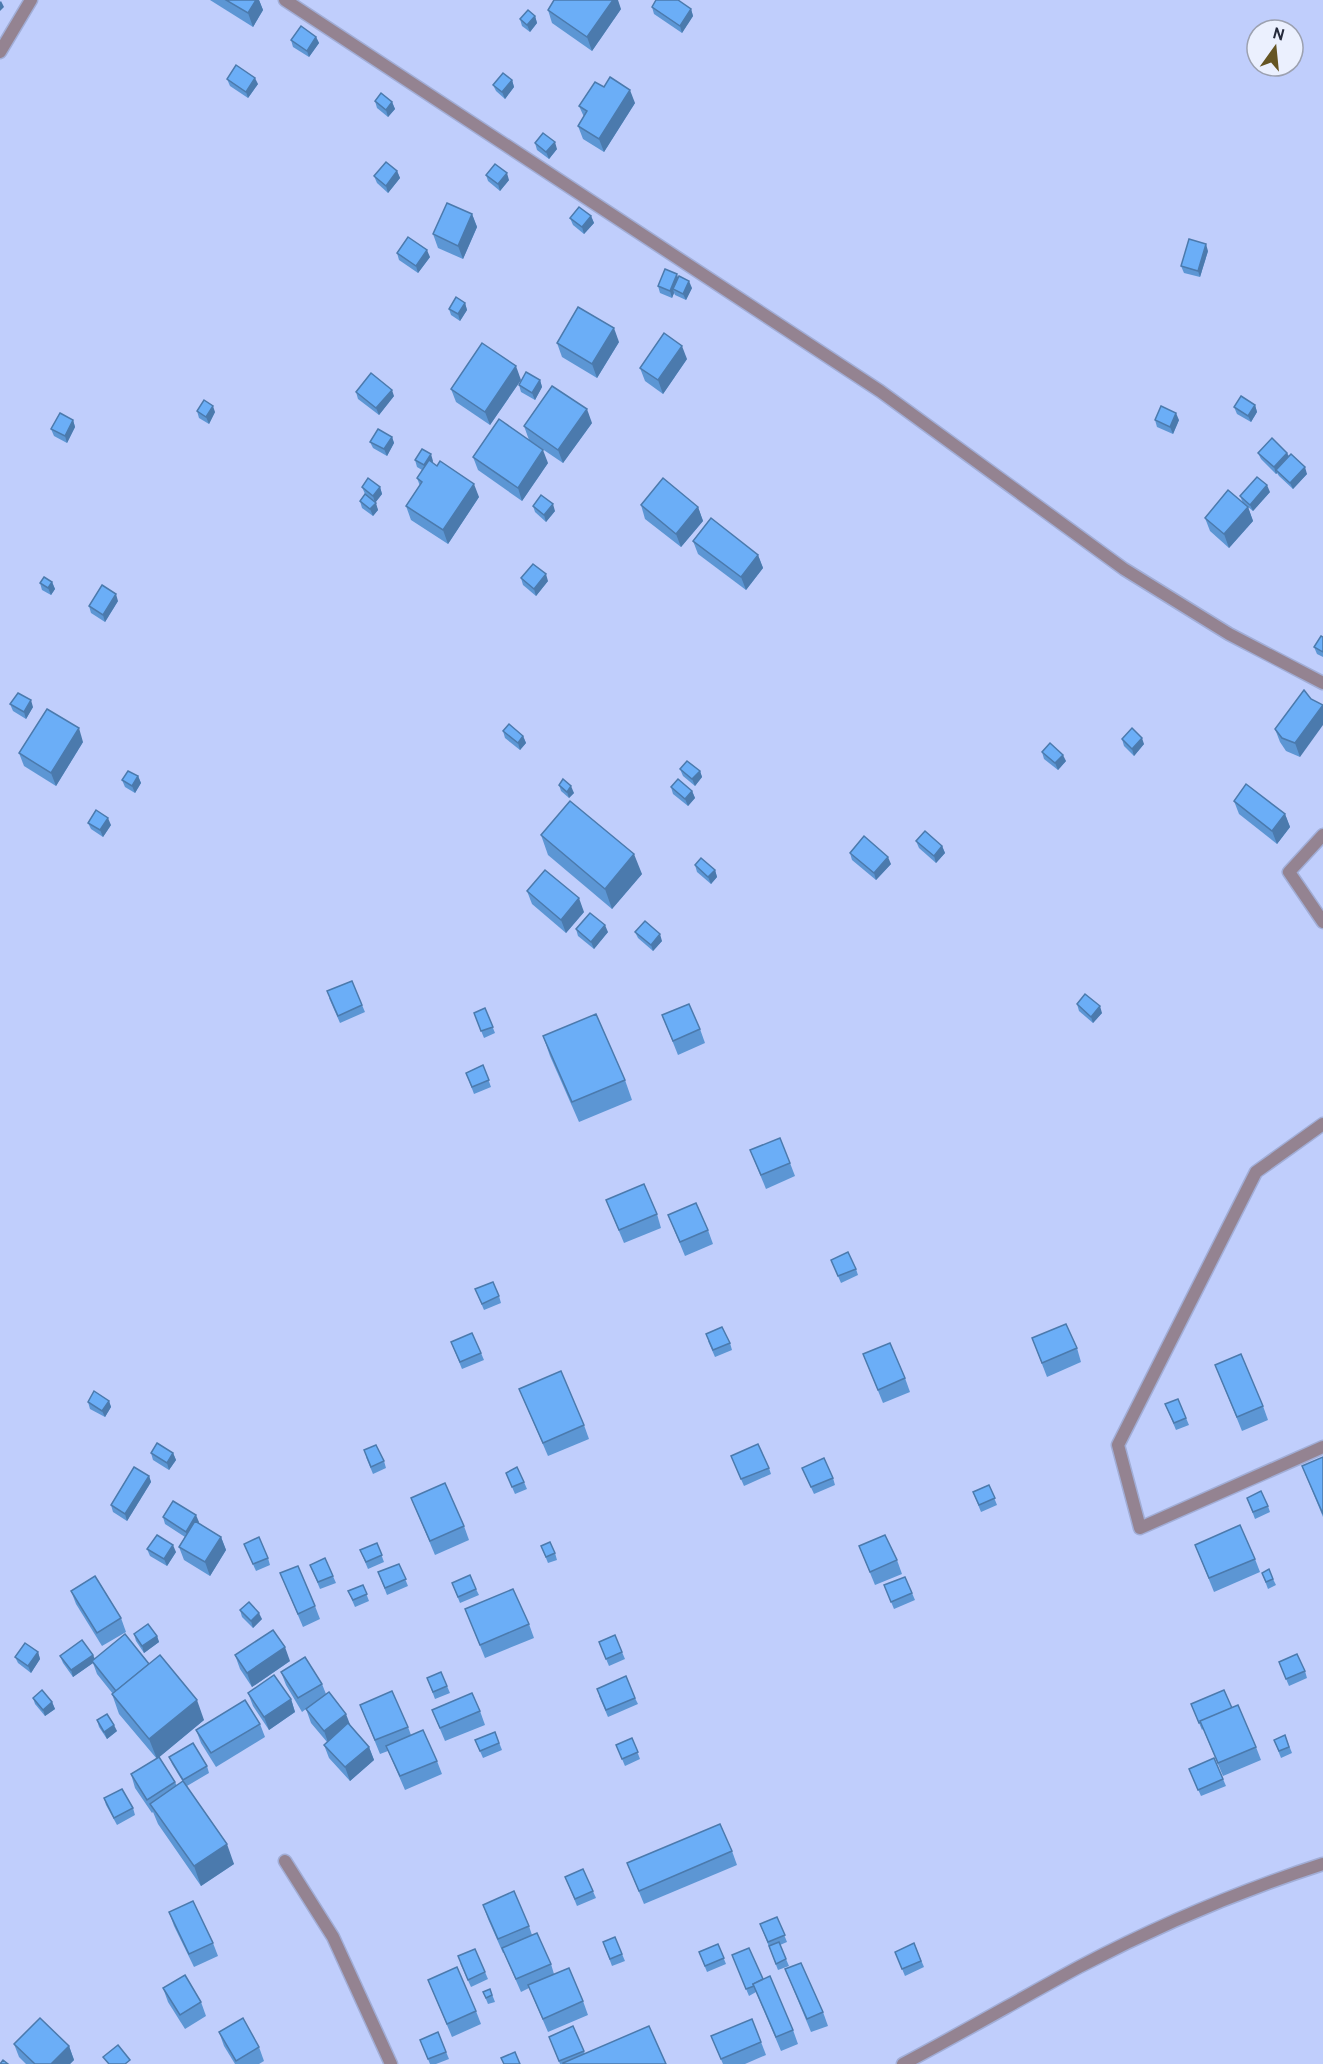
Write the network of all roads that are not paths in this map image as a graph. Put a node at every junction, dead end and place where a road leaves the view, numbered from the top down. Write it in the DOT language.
graph roads {
  1 [pos="31,0"];
  2 [pos="285,0"];
  3 [pos="0,52"];
  4 [pos="1323,683"];
  5 [pos="1323,835"];
  6 [pos="1323,921"];
  7 [pos="1323,1124"];
  8 [pos="1323,1447"];
  9 [pos="285,1861"];
  10 [pos="1323,1864"];
  11 [pos="391,2064"];
  12 [pos="903,2064"];
  1 -- 3 [label="street"];
  2 -- 4 [label="street"];
  5 -- 6 [label="street"];
  7 -- 8 [label="street"];
  9 -- 11 [label="street"];
  10 -- 12 [label="street"];
}
